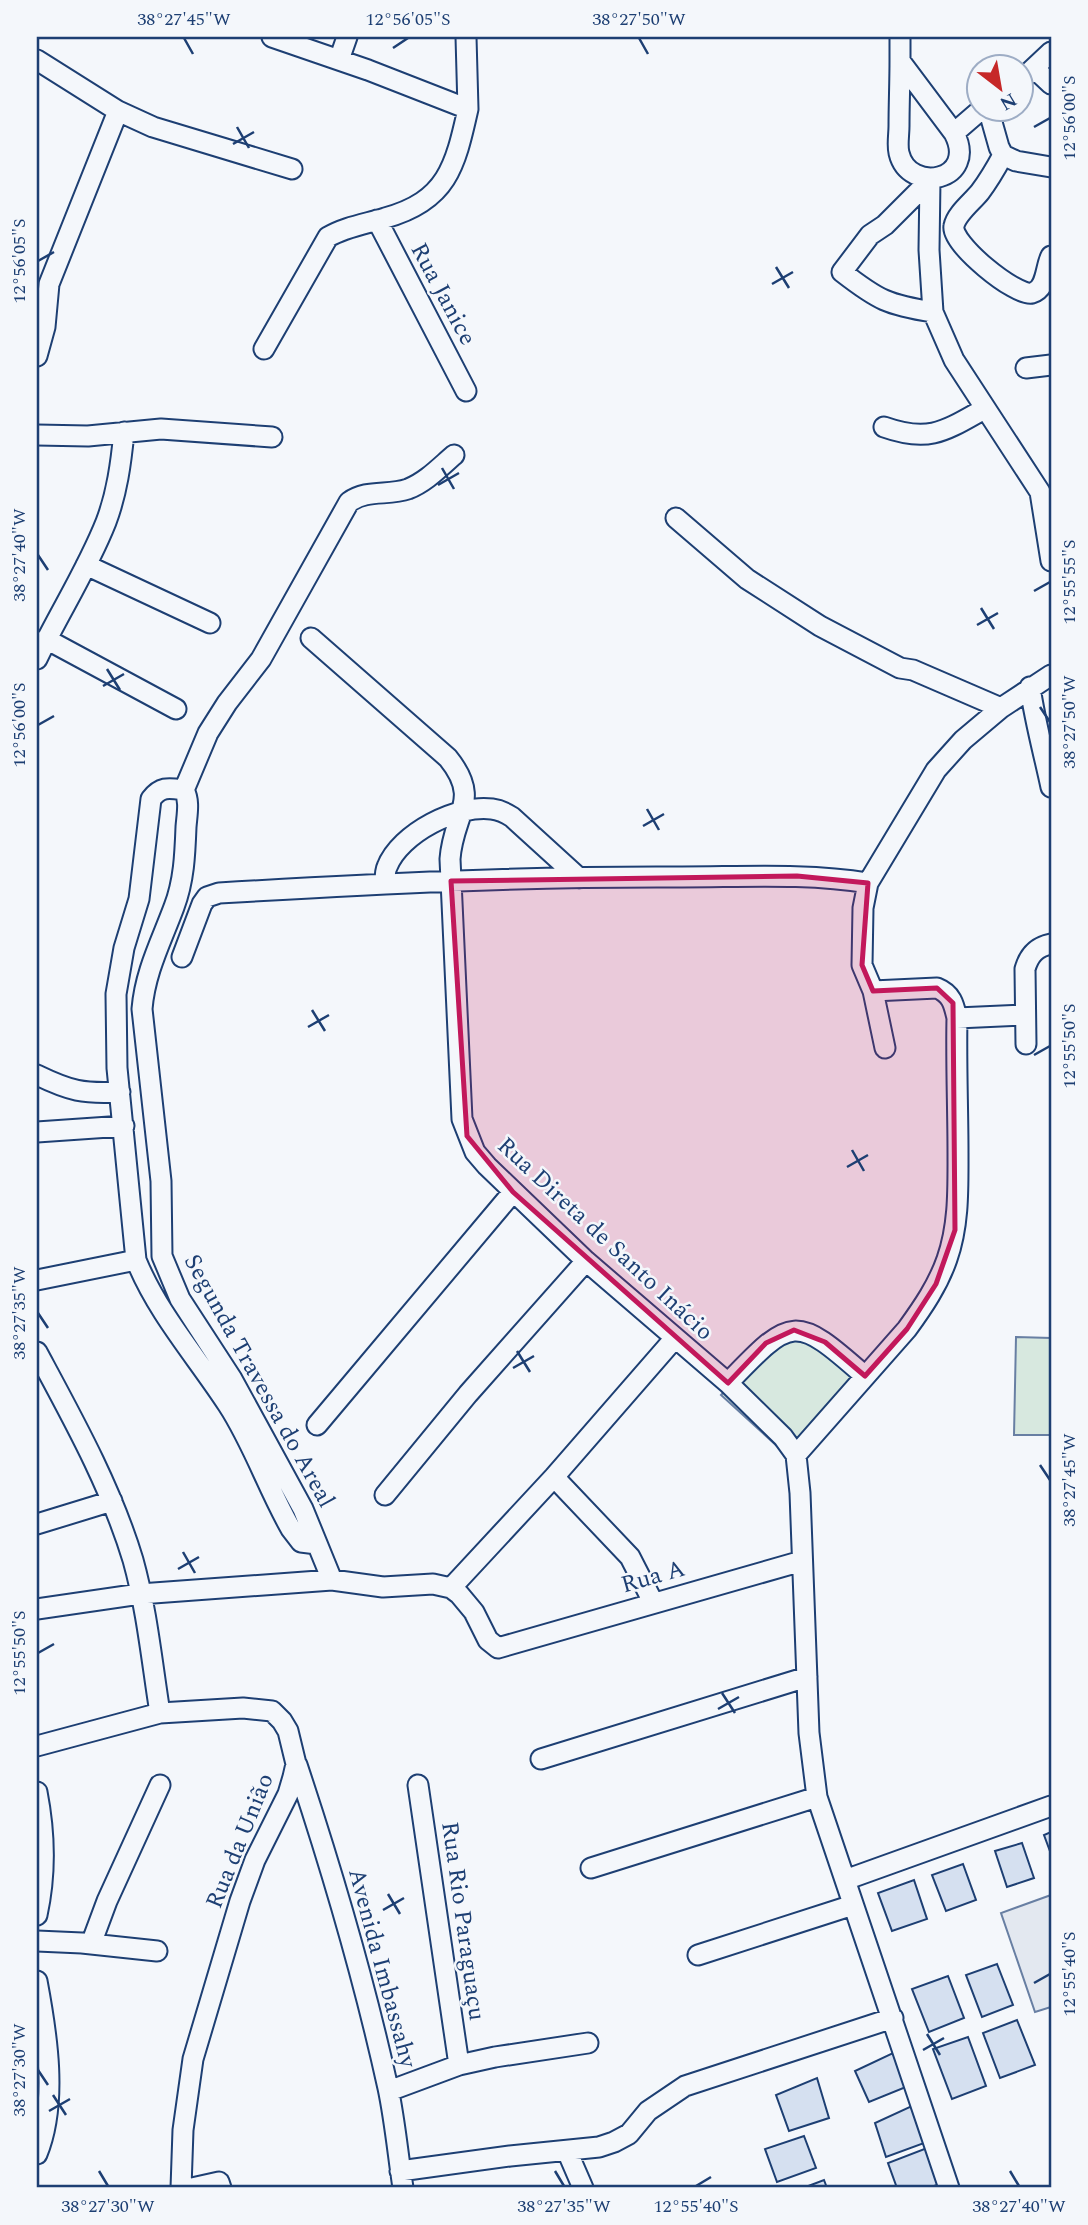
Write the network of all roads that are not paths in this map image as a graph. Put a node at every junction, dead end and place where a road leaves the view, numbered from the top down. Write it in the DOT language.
graph roads {
  1 [pos="272,37"];
  2 [pos="346,37"];
  3 [pos="466,37"];
  4 [pos="900,37"];
  5 [pos="1051,52"];
  6 [pos="37,60"];
  7 [pos="339,60"];
  8 [pos="900,61"];
  9 [pos="1036,67"];
  10 [pos="468,109"];
  11 [pos="118,111"];
  12 [pos="968,122"];
  13 [pos="991,122"];
  14 [pos="954,133"];
  15 [pos="1003,155"];
  16 [pos="1051,167"];
  17 [pos="292,169"];
  18 [pos="930,180"];
  19 [pos="377,220"];
  20 [pos="1051,256"];
  21 [pos="933,312"];
  22 [pos="264,349"];
  23 [pos="37,356"];
  24 [pos="1051,365"];
  25 [pos="1026,368"];
  26 [pos="466,391"];
  27 [pos="984,409"];
  28 [pos="884,427"];
  29 [pos="124,432"];
  30 [pos="37,435"];
  31 [pos="272,437"];
  32 [pos="454,455"];
  33 [pos="676,518"];
  34 [pos="1051,561"];
  35 [pos="86,565"];
  36 [pos="210,624"];
  37 [pos="311,638"];
  38 [pos="46,639"];
  39 [pos="37,659"];
  40 [pos="1051,675"];
  41 [pos="1030,687"];
  42 [pos="176,709"];
  43 [pos="1001,709"];
  44 [pos="1051,788"];
  45 [pos="184,790"];
  46 [pos="463,811"];
  47 [pos="579,878"];
  48 [pos="451,881"];
  49 [pos="385,883"];
  50 [pos="868,883"];
  51 [pos="1051,944"];
  52 [pos="181,957"];
  53 [pos="873,990"];
  54 [pos="1024,1015"];
  55 [pos="957,1018"];
  56 [pos="1026,1044"];
  57 [pos="885,1048"];
  58 [pos="37,1075"];
  59 [pos="120,1092"];
  60 [pos="124,1126"];
  61 [pos="37,1132"];
  62 [pos="513,1192"];
  63 [pos="136,1261"];
  64 [pos="586,1261"];
  65 [pos="37,1280"];
  66 [pos="675,1338"];
  67 [pos="37,1352"];
  68 [pos="865,1376"];
  69 [pos="727,1382"];
  70 [pos="317,1426"];
  71 [pos="796,1455"];
  72 [pos="554,1477"];
  73 [pos="386,1495"];
  74 [pos="112,1501"];
  75 [pos="37,1524"];
  76 [pos="317,1544"];
  77 [pos="802,1561"];
  78 [pos="332,1580"];
  79 [pos="451,1588"];
  80 [pos="140,1594"];
  81 [pos="653,1602"];
  82 [pos="37,1609"];
  83 [pos="807,1677"];
  84 [pos="160,1713"];
  85 [pos="37,1746"];
  86 [pos="541,1759"];
  87 [pos="296,1764"];
  88 [pos="160,1785"];
  89 [pos="418,1785"];
  90 [pos="37,1792"];
  91 [pos="817,1797"];
  92 [pos="1051,1807"];
  93 [pos="591,1868"];
  94 [pos="845,1880"];
  95 [pos="853,1905"];
  96 [pos="37,1915"];
  97 [pos="37,1941"];
  98 [pos="91,1944"];
  99 [pos="157,1951"];
  100 [pos="698,1955"];
  101 [pos="37,1981"];
  102 [pos="893,2018"];
  103 [pos="587,2043"];
  104 [pos="459,2065"];
  105 [pos="43,2089"];
  106 [pos="389,2091"];
  107 [pos="567,2151"];
  108 [pos="37,2154"];
  109 [pos="402,2180"];
  110 [pos="181,2188"];
  111 [pos="192,2188"];
  112 [pos="221,2188"];
  113 [pos="583,2188"];
  114 [pos="949,2188"];
  1 -- 7 [label="street"];
  2 -- 7 [label="street"];
  3 -- 10 [label="street"];
  4 -- 8 [label="street"];
  5 -- 9 [label="street"];
  6 -- 11 [label="street"];
  7 -- 10 [label="street"];
  8 -- 14 [label="street"];
  8 -- 18 [label="street"];
  10 -- 19 [label="street"];
  11 -- 17 [label="street"];
  11 -- 23 [label="street"];
  12 -- 14 [label="street"];
  13 -- 15 [label="street"];
  14 -- 18 [label="street"];
  15 -- 16 [label="street"];
  15 -- 20 [label="street"];
  18 -- 21 [label="street"];
  18 -- 21 [label="street"];
  19 -- 22 [label="street"];
  19 -- 26 [label="street, Rua Janice"];
  21 -- 27 [label="street"];
  24 -- 25 [label="street"];
  27 -- 28 [label="street"];
  27 -- 34 [label="street"];
  29 -- 30 [label="street"];
  29 -- 31 [label="street"];
  29 -- 35 [label="street"];
  32 -- 45 [label="street"];
  33 -- 43 [label="street"];
  35 -- 36 [label="street"];
  35 -- 38 [label="street"];
  37 -- 46 [label="street"];
  38 -- 39 [label="street"];
  38 -- 42 [label="street"];
  40 -- 41 [label="street"];
  41 -- 43 [label="street"];
  41 -- 44 [label="street"];
  43 -- 50 [label="street"];
  45 -- 59 [label="street"];
  45 -- 76 [label="street, Segunda Travessa do Areal"];
  46 -- 47 [label="street"];
  46 -- 48 [label="street, Rua Direta de Santo Inácio"];
  46 -- 49 [label="street"];
  47 -- 48 [label="street"];
  47 -- 50 [label="street"];
  48 -- 49 [label="street"];
  48 -- 62 [label="street, Rua Direta de Santo Inácio"];
  49 -- 52 [label="street"];
  50 -- 53 [label="street"];
  51 -- 54 [label="street"];
  53 -- 55 [label="street"];
  53 -- 57 [label="street"];
  54 -- 55 [label="street"];
  54 -- 56 [label="street"];
  55 -- 68 [label="street"];
  58 -- 59 [label="street"];
  59 -- 60 [label="street"];
  60 -- 61 [label="street"];
  60 -- 63 [label="street"];
  62 -- 64 [label="street, Rua Direta de Santo Inácio"];
  62 -- 70 [label="street"];
  63 -- 65 [label="street"];
  63 -- 76 [label="street"];
  64 -- 66 [label="street, Rua Direta de Santo Inácio"];
  64 -- 73 [label="street"];
  66 -- 69 [label="street, Rua Direta de Santo Inácio"];
  66 -- 72 [label="street"];
  67 -- 74 [label="street"];
  68 -- 69 [label="street"];
  68 -- 71 [label="street"];
  69 -- 71 [label="street, Rua Direta de Santo Inácio"];
  71 -- 77 [label="street"];
  72 -- 79 [label="street"];
  72 -- 81 [label="street"];
  74 -- 75 [label="street"];
  74 -- 80 [label="street"];
  76 -- 78 [label="street, Segunda Travessa do Areal"];
  77 -- 81 [label="street, Rua A"];
  77 -- 83 [label="street"];
  78 -- 79 [label="street"];
  78 -- 80 [label="street"];
  79 -- 81 [label="street, Rua A"];
  80 -- 82 [label="street"];
  80 -- 84 [label="street"];
  83 -- 86 [label="street"];
  83 -- 91 [label="street"];
  84 -- 85 [label="street, Rua da União"];
  84 -- 87 [label="street, Rua da União"];
  87 -- 106 [label="street, Avenida Imbassahy"];
  87 -- 110 [label="street, Rua da União"];
  88 -- 98 [label="street"];
  89 -- 104 [label="street, Rua Rio Paraguaçu"];
  90 -- 96 [label="street"];
  91 -- 93 [label="street"];
  91 -- 94 [label="street"];
  92 -- 94 [label="street"];
  94 -- 95 [label="street"];
  95 -- 100 [label="street"];
  95 -- 102 [label="street"];
  97 -- 98 [label="street"];
  98 -- 99 [label="street"];
  101 -- 105 [label="street"];
  102 -- 107 [label="street"];
  102 -- 114 [label="street"];
  103 -- 104 [label="street"];
  104 -- 106 [label="street"];
  105 -- 108 [label="street"];
  106 -- 109 [label="street, Avenida Imbassahy"];
  107 -- 109 [label="street"];
  107 -- 113 [label="street"];
  111 -- 112 [label="street"];
}
